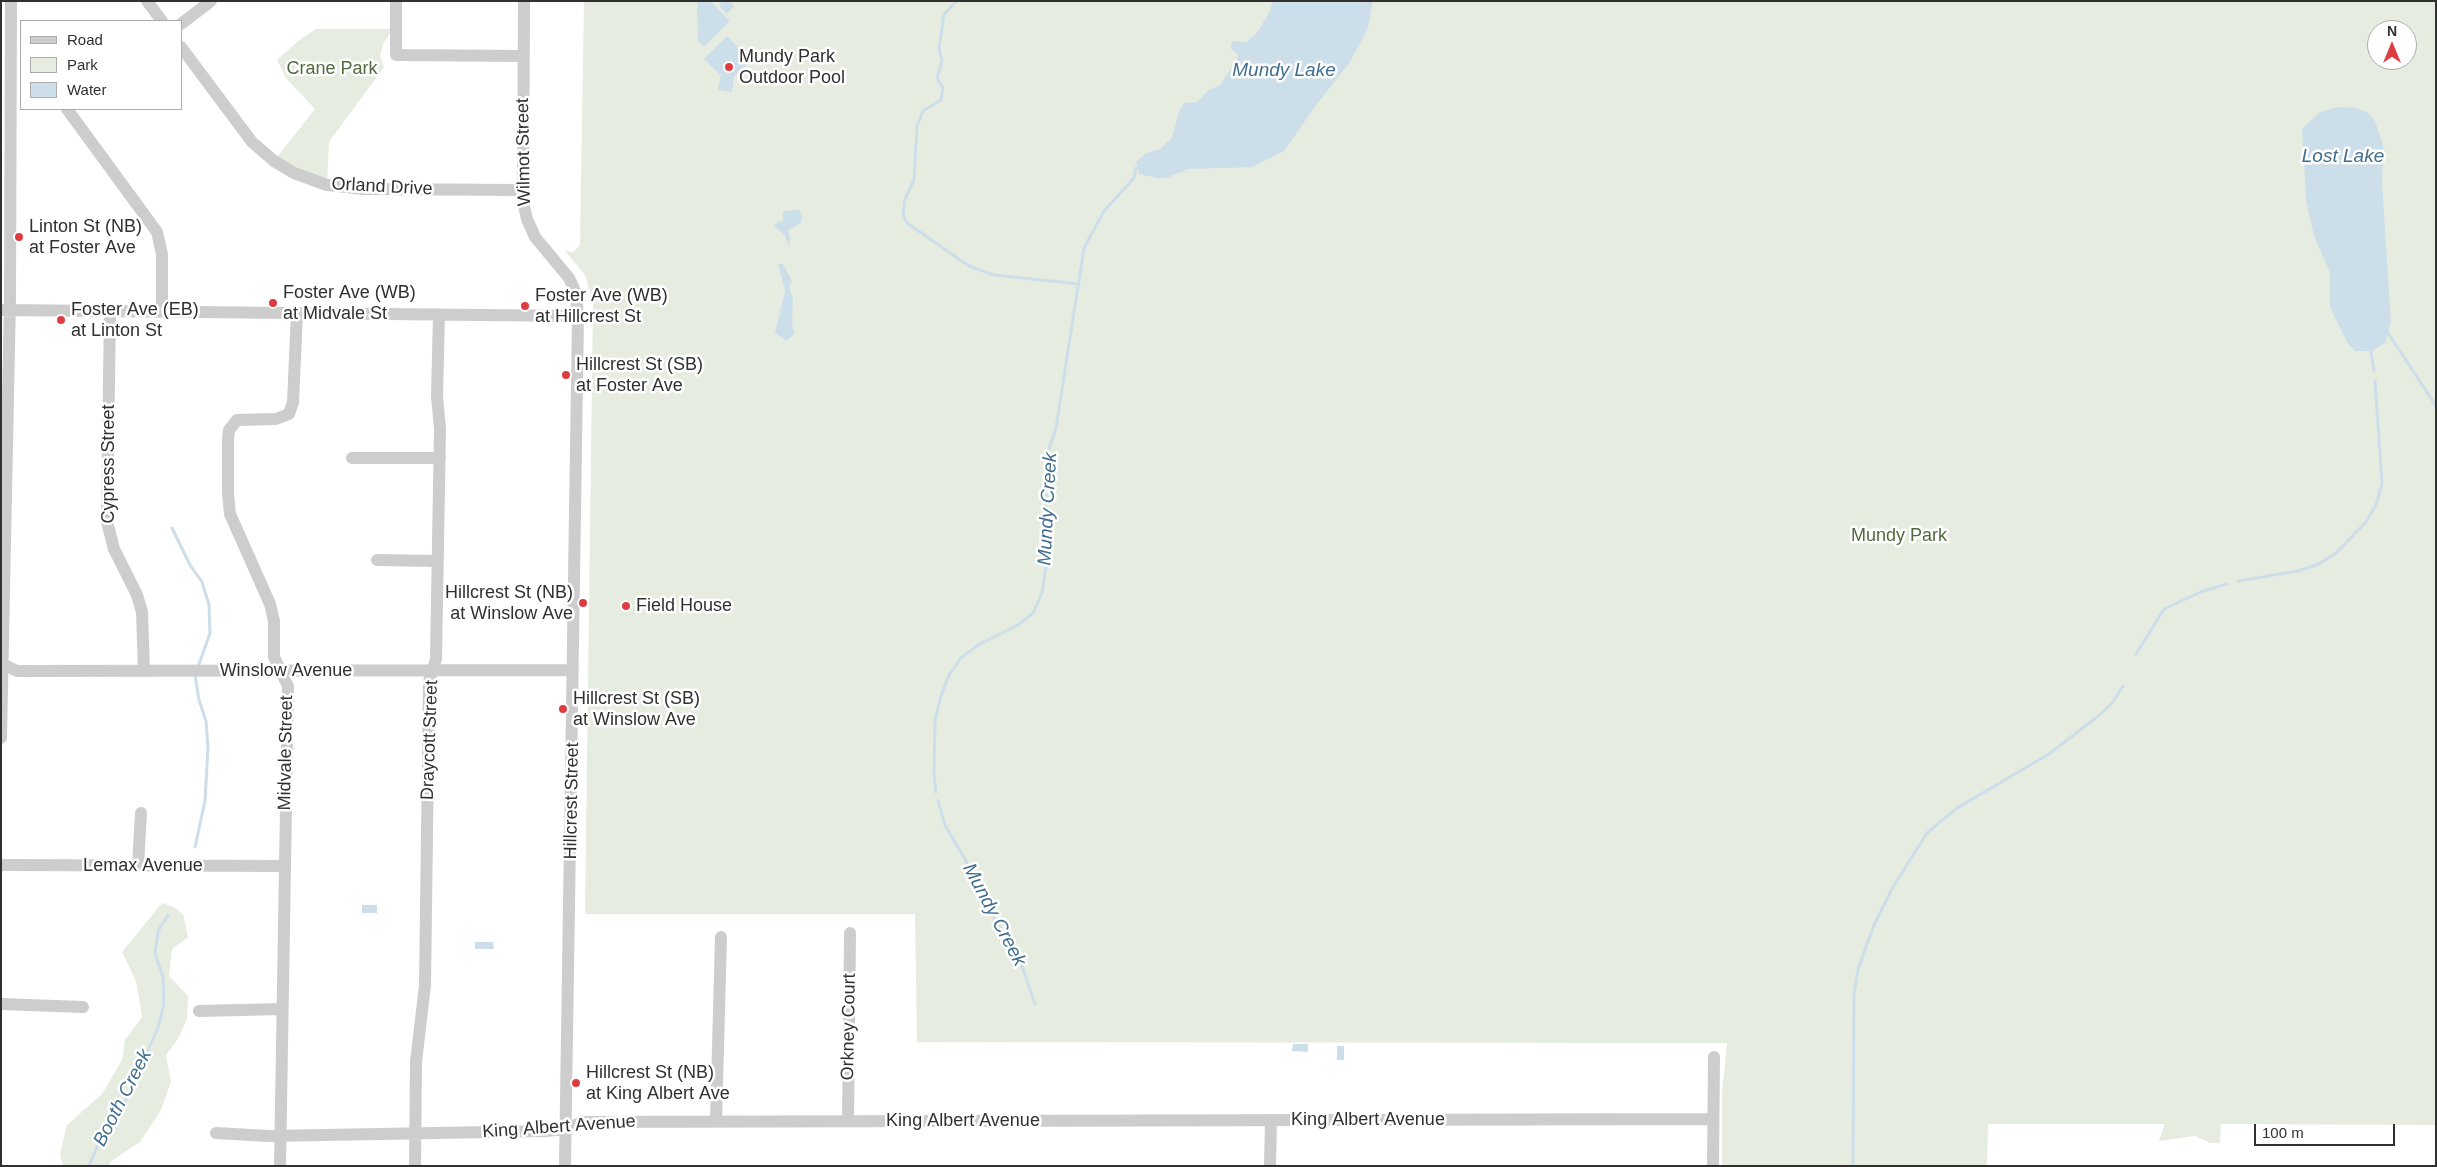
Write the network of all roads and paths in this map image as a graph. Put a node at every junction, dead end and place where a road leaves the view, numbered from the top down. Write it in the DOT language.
graph roads {
  1 [pos="11,1"];
  2 [pos="147,1"];
  3 [pos="211,1"];
  4 [pos="396,1"];
  5 [pos="524,1"];
  6 [pos="161,20"];
  7 [pos="182,23"];
  8 [pos="182,48"];
  9 [pos="524,56"];
  10 [pos="16,83"];
  11 [pos="68,110"];
  12 [pos="6,169"];
  13 [pos="523,190"];
  14 [pos="5,310"];
  15 [pos="110,311"];
  16 [pos="162,311"];
  17 [pos="297,313"];
  18 [pos="439,315"];
  19 [pos="578,316"];
  20 [pos="352,458"];
  21 [pos="440,458"];
  22 [pos="3,508"];
  23 [pos="377,560"];
  24 [pos="437,562"];
  25 [pos="2,663"];
  26 [pos="433,670"];
  27 [pos="574,670"];
  28 [pos="144,671"];
  29 [pos="281,672"];
  30 [pos="1,738"];
  31 [pos="141,813"];
  32 [pos="1,865"];
  33 [pos="138,866"];
  34 [pos="284,866"];
  35 [pos="850,933"];
  36 [pos="721,937"];
  37 [pos="1,1004"];
  38 [pos="83,1007"];
  39 [pos="282,1008"];
  40 [pos="199,1011"];
  41 [pos="1714,1057"];
  42 [pos="1713,1119"];
  43 [pos="1271,1120"];
  44 [pos="716,1121"];
  45 [pos="848,1121"];
  46 [pos="566,1129"];
  47 [pos="216,1133"];
  48 [pos="415,1133"];
  49 [pos="281,1135"];
  50 [pos="280,1166"];
  51 [pos="415,1166"];
  52 [pos="565,1166"];
  53 [pos="1270,1166"];
  54 [pos="1713,1166"];
  1 -- 10 [label="street"];
  2 -- 6 [label="street"];
  3 -- 7 [label="street"];
  4 -- 9 [label="street"];
  5 -- 9 [label="street, Wilmot Street"];
  8 -- 13 [label="street, Orland Drive"];
  9 -- 13 [label="street, Wilmot Street"];
  10 -- 12 [label="street"];
  11 -- 16 [label="street"];
  12 -- 14 [label="street"];
  13 -- 19 [label="street, Wilmot Street"];
  14 -- 15 [label="street"];
  14 -- 22 [label="street"];
  15 -- 16 [label="street"];
  15 -- 28 [label="street, Cypress Street"];
  16 -- 17 [label="street"];
  17 -- 18 [label="street"];
  17 -- 29 [label="street, Midvale Street"];
  18 -- 19 [label="street"];
  18 -- 21 [label="street, Draycott Street"];
  19 -- 27 [label="street, Hillcrest Street"];
  20 -- 21 [label="street"];
  21 -- 24 [label="street, Draycott Street"];
  22 -- 25 [label="street"];
  23 -- 24 [label="street"];
  24 -- 26 [label="street, Draycott Street"];
  25 -- 28 [label="street, Winslow Avenue"];
  25 -- 30 [label="street"];
  26 -- 27 [label="street, Winslow Avenue"];
  26 -- 29 [label="street, Winslow Avenue"];
  26 -- 48 [label="street, Draycott Street"];
  27 -- 46 [label="street, Hillcrest Street"];
  28 -- 29 [label="street, Winslow Avenue"];
  29 -- 34 [label="street, Midvale Street"];
  31 -- 33 [label="street"];
  32 -- 33 [label="street, Lemax Avenue"];
  33 -- 34 [label="street, Lemax Avenue"];
  34 -- 39 [label="street, Midvale Street"];
  35 -- 45 [label="street, Orkney Court"];
  36 -- 44 [label="street"];
  37 -- 38 [label="street"];
  39 -- 40 [label="street"];
  39 -- 49 [label="street, Midvale Street"];
  41 -- 42 [label="street"];
  42 -- 43 [label="street, King Albert Avenue"];
  42 -- 54 [label="street"];
  43 -- 45 [label="street, King Albert Avenue"];
  43 -- 53 [label="street"];
  44 -- 45 [label="street, King Albert Avenue"];
  44 -- 46 [label="street, King Albert Avenue"];
  46 -- 48 [label="street, King Albert Avenue"];
  46 -- 52 [label="street, Hillcrest Street"];
  47 -- 49 [label="street, King Albert Avenue"];
  48 -- 49 [label="street, King Albert Avenue"];
  48 -- 51 [label="street, Draycott Street"];
  49 -- 50 [label="street, Midvale Street"];
}
